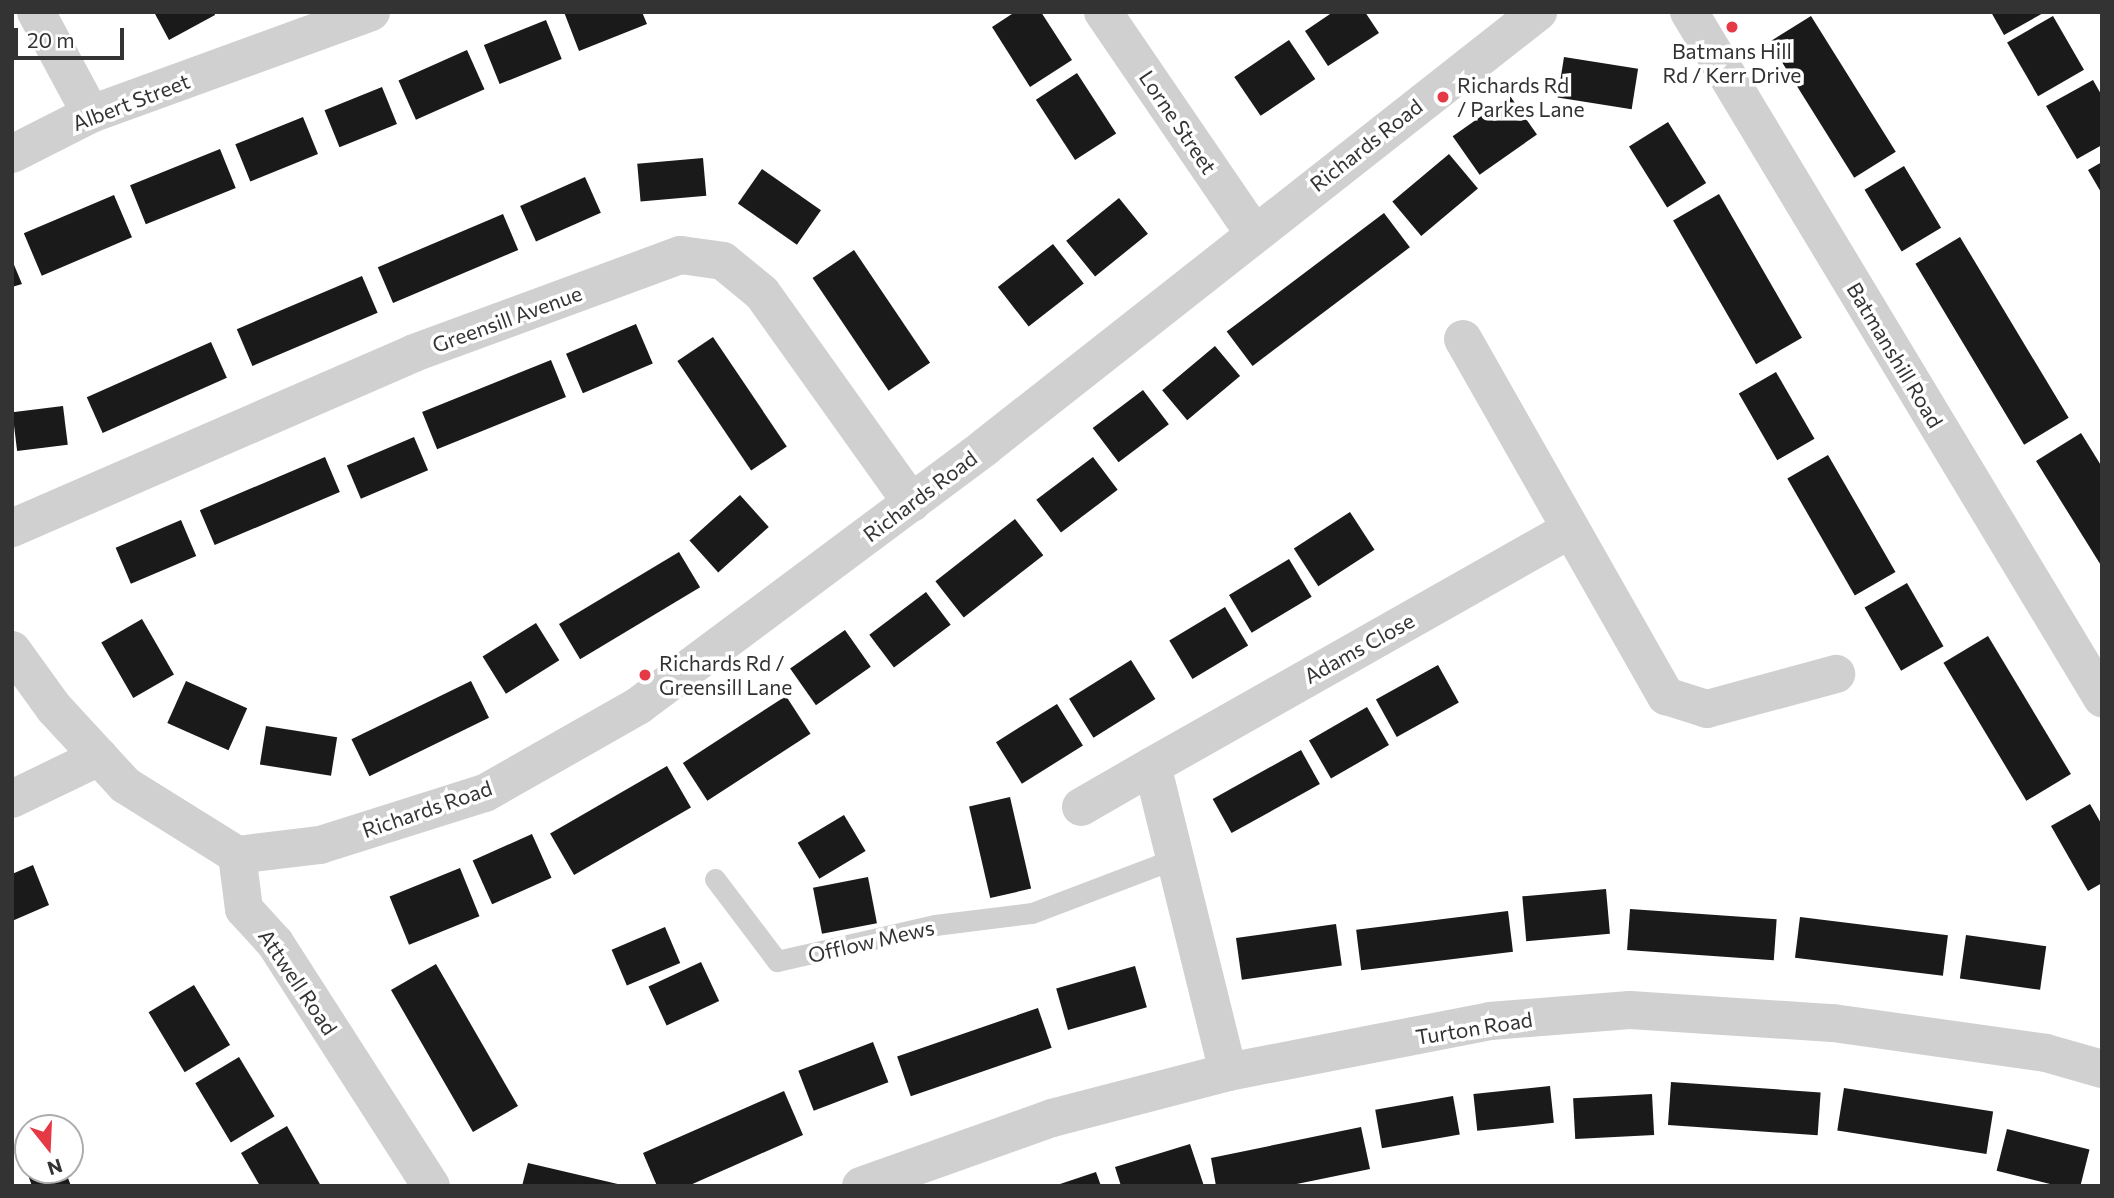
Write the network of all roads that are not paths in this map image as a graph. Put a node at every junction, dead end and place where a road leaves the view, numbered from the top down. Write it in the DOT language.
graph roads {
  1 [pos="36,12"];
  2 [pos="371,12"];
  3 [pos="1103,12"];
  4 [pos="1538,12"];
  5 [pos="1689,12"];
  6 [pos="91,114"];
  7 [pos="12,154"];
  8 [pos="1253,232"];
  9 [pos="1463,339"];
  10 [pos="912,503"];
  11 [pos="12,528"];
  12 [pos="1567,531"];
  13 [pos="12,650"];
  14 [pos="1836,674"];
  15 [pos="2102,698"];
  16 [pos="99,757"];
  17 [pos="1152,766"];
  18 [pos="12,799"];
  19 [pos="1081,807"];
  20 [pos="237,855"];
  21 [pos="1174,859"];
  22 [pos="715,879"];
  23 [pos="2102,1069"];
  24 [pos="1228,1072"];
  25 [pos="430,1186"];
  26 [pos="862,1186"];
  1 -- 6 [label="street"];
  2 -- 6 [label="street, Albert Street"];
  3 -- 8 [label="street, Lorne Street"];
  4 -- 8 [label="street, Richards Road"];
  5 -- 15 [label="street, Batmanshill Road"];
  6 -- 7 [label="street, Albert Street"];
  8 -- 10 [label="street, Richards Road"];
  9 -- 12 [label="street"];
  10 -- 11 [label="street, Greensill Avenue"];
  10 -- 20 [label="street, Richards Road"];
  12 -- 14 [label="street"];
  12 -- 17 [label="street, Adams Close"];
  13 -- 16 [label="street"];
  16 -- 18 [label="street"];
  16 -- 20 [label="street"];
  17 -- 19 [label="street, Adams Close"];
  17 -- 21 [label="street"];
  20 -- 25 [label="street, Attwell Road"];
  21 -- 22 [label="lane, Offlow Mews"];
  21 -- 24 [label="street"];
  23 -- 24 [label="street, Turton Road"];
  24 -- 26 [label="street, Turton Road"];
}
